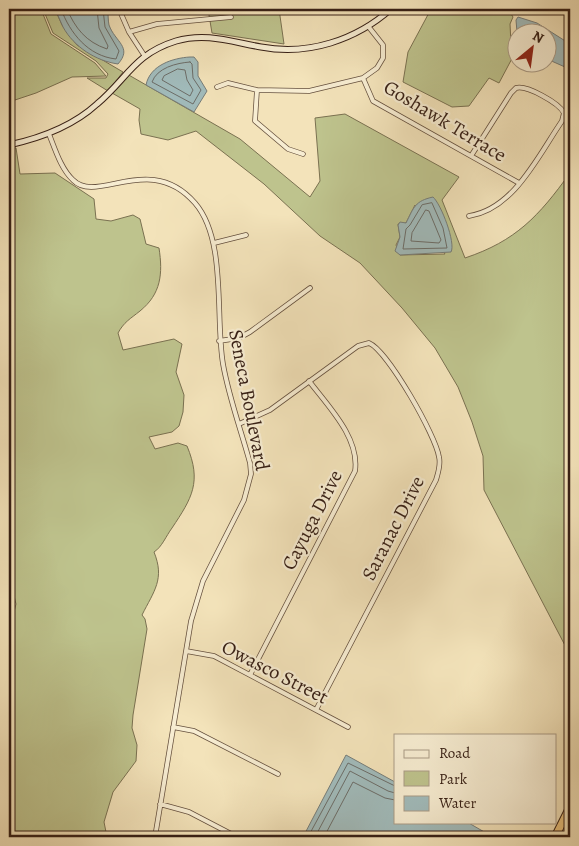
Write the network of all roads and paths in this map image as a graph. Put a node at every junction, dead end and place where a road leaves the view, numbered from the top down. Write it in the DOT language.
graph roads {
  1 [pos="119,9"];
  2 [pos="391,9"];
  3 [pos="231,17"];
  4 [pos="368,26"];
  5 [pos="130,32"];
  6 [pos="144,55"];
  7 [pos="363,78"];
  8 [pos="217,87"];
  9 [pos="257,90"];
  10 [pos="48,134"];
  11 [pos="9,145"];
  12 [pos="303,154"];
  13 [pos="471,156"];
  14 [pos="519,183"];
  15 [pos="468,216"];
  16 [pos="246,235"];
  17 [pos="214,243"];
  18 [pos="310,288"];
  19 [pos="220,341"];
  20 [pos="309,381"];
  21 [pos="239,424"];
  22 [pos="186,651"];
  23 [pos="250,675"];
  24 [pos="316,710"];
  25 [pos="173,727"];
  26 [pos="348,727"];
  27 [pos="278,774"];
  28 [pos="160,804"];
  29 [pos="570,807"];
  30 [pos="155,837"];
  31 [pos="237,837"];
  32 [pos="555,837"];
  1 -- 5 [label="street"];
  2 -- 4 [label="street"];
  3 -- 5 [label="street"];
  4 -- 6 [label="street"];
  4 -- 7 [label="street"];
  5 -- 6 [label="street"];
  6 -- 10 [label="street"];
  7 -- 9 [label="street"];
  7 -- 13 [label="street, Goshawk Terrace"];
  8 -- 9 [label="street"];
  9 -- 12 [label="street"];
  10 -- 11 [label="street"];
  10 -- 17 [label="street, Seneca Boulevard"];
  13 -- 14 [label="street, Goshawk Terrace"];
  13 -- 14 [label="street"];
  14 -- 15 [label="street"];
  16 -- 17 [label="street"];
  17 -- 19 [label="street, Seneca Boulevard"];
  18 -- 19 [label="street"];
  19 -- 21 [label="street, Seneca Boulevard"];
  20 -- 21 [label="street, Saranac Drive"];
  20 -- 23 [label="street, Cayuga Drive"];
  20 -- 24 [label="street, Saranac Drive"];
  21 -- 22 [label="street, Seneca Boulevard"];
  22 -- 23 [label="street, Owasco Street"];
  22 -- 25 [label="street, Seneca Boulevard"];
  23 -- 24 [label="street, Owasco Street"];
  24 -- 26 [label="street, Owasco Street"];
  25 -- 27 [label="street"];
  25 -- 28 [label="street, Seneca Boulevard"];
  28 -- 30 [label="street, Seneca Boulevard"];
  28 -- 31 [label="street"];
  29 -- 32 [label="highway"];
}
